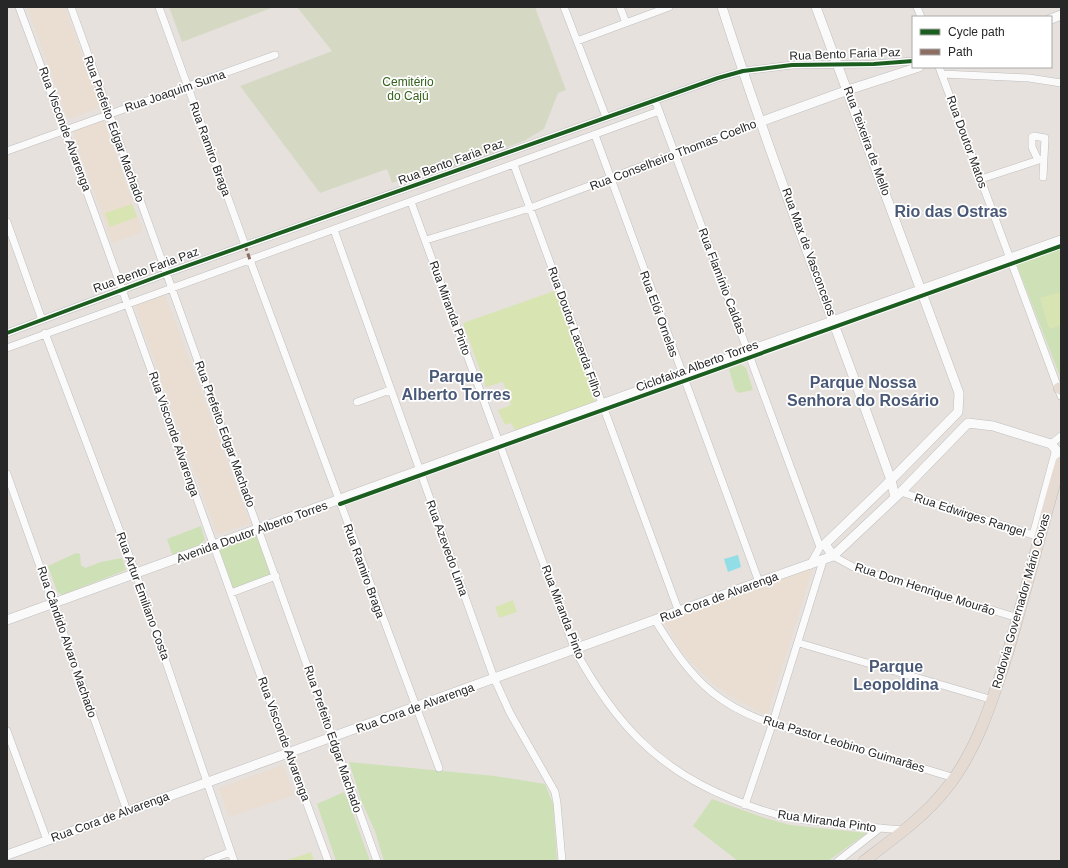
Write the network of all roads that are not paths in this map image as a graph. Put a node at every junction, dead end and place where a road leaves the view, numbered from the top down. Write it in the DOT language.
graph roads {
  1 [pos="19,7"];
  2 [pos="71,7"];
  3 [pos="159,7"];
  4 [pos="564,7"];
  5 [pos="620,7"];
  6 [pos="669,7"];
  7 [pos="722,7"];
  8 [pos="816,7"];
  9 [pos="626,23"];
  10 [pos="577,41"];
  11 [pos="275,55"];
  12 [pos="912,61"];
  13 [pos="839,65"];
  14 [pos="916,68"];
  15 [pos="941,70"];
  16 [pos="743,71"];
  17 [pos="1061,83"];
  18 [pos="188,86"];
  19 [pos="848,90"];
  20 [pos="655,100"];
  21 [pos="659,111"];
  22 [pos="108,114"];
  23 [pos="606,117"];
  24 [pos="760,122"];
  25 [pos="65,130"];
  26 [pos="595,135"];
  27 [pos="7,150"];
  28 [pos="674,154"];
  29 [pos="514,165"];
  30 [pos="1043,177"];
  31 [pos="610,179"];
  32 [pos="981,180"];
  33 [pos="411,202"];
  34 [pos="530,208"];
  35 [pos="7,222"];
  36 [pos="334,230"];
  37 [pos="426,240"];
  38 [pos="1061,240"];
  39 [pos="245,245"];
  40 [pos="1010,257"];
  41 [pos="250,260"];
  42 [pos="167,273"];
  43 [pos="172,287"];
  44 [pos="123,289"];
  45 [pos="921,289"];
  46 [pos="128,303"];
  47 [pos="42,320"];
  48 [pos="834,320"];
  49 [pos="7,333"];
  50 [pos="45,333"];
  51 [pos="7,348"];
  52 [pos="748,351"];
  53 [pos="682,375"];
  54 [pos="390,390"];
  55 [pos="1060,391"];
  56 [pos="357,402"];
  57 [pos="602,404"];
  58 [pos="958,412"];
  59 [pos="968,422"];
  60 [pos="1061,436"];
  61 [pos="499,441"];
  62 [pos="1056,449"];
  63 [pos="1061,462"];
  64 [pos="419,470"];
  65 [pos="7,474"];
  66 [pos="891,480"];
  67 [pos="898,495"];
  68 [pos="338,500"];
  69 [pos="259,529"];
  70 [pos="1036,536"];
  71 [pos="822,545"];
  72 [pos="213,546"];
  73 [pos="834,556"];
  74 [pos="822,561"];
  75 [pos="810,566"];
  76 [pos="136,574"];
  77 [pos="276,576"];
  78 [pos="759,582"];
  79 [pos="231,593"];
  80 [pos="54,604"];
  81 [pos="679,612"];
  82 [pos="1018,618"];
  83 [pos="7,620"];
  84 [pos="655,620"];
  85 [pos="799,643"];
  86 [pos="575,650"];
  87 [pos="494,678"];
  88 [pos="993,700"];
  89 [pos="415,708"];
  90 [pos="772,725"];
  91 [pos="7,730"];
  92 [pos="332,738"];
  93 [pos="289,754"];
  94 [pos="439,768"];
  95 [pos="955,778"];
  96 [pos="207,782"];
  97 [pos="745,805"];
  98 [pos="127,811"];
  99 [pos="880,828"];
  100 [pos="904,830"];
  101 [pos="47,840"];
  102 [pos="230,852"];
  103 [pos="7,855"];
  104 [pos="207,861"];
  105 [pos="234,861"];
  106 [pos="328,861"];
  107 [pos="377,861"];
  108 [pos="562,861"];
  109 [pos="838,861"];
  110 [pos="864,861"];
  1 -- 25 [label="street, Rua Visconde Alvarenga"];
  2 -- 22 [label="street, Rua Prefeito Edgar Machado"];
  3 -- 18 [label="street, Rua Ramiro Braga"];
  4 -- 10 [label="street"];
  5 -- 9 [label="street"];
  6 -- 9 [label="street"];
  7 -- 16 [label="main road, Rua Max de Vasconcelos"];
  8 -- 13 [label="main road, Rua Teixeira de Mello"];
  9 -- 10 [label="street"];
  10 -- 23 [label="street"];
  11 -- 18 [label="street, Rua Joaquim Suma"];
  12 -- 13 [label="street, Rua Bento Faria Paz"];
  13 -- 16 [label="street, Rua Bento Faria Paz"];
  13 -- 19 [label="main road, Rua Teixeira de Mello"];
  14 -- 19 [label="main road, Rua Conselheiro Thomas Coelho"];
  15 -- 17 [label="street"];
  15 -- 32 [label="street, Rua Doutor Matos"];
  16 -- 20 [label="street, Rua Bento Faria Paz"];
  16 -- 24 [label="main road, Rua Max de Vasconcelos"];
  18 -- 22 [label="street, Rua Joaquim Suma"];
  18 -- 39 [label="street, Rua Ramiro Braga"];
  19 -- 24 [label="main road, Rua Conselheiro Thomas Coelho"];
  19 -- 45 [label="main road, Rua Teixeira de Mello"];
  20 -- 21 [label="street, Rua Flamínio Caldas"];
  20 -- 23 [label="street, Rua Bento Faria Paz"];
  21 -- 26 [label="street, Rua Bento Faria Paz"];
  21 -- 28 [label="street, Rua Flamínio Caldas"];
  22 -- 25 [label="street, Rua Joaquim Suma"];
  22 -- 42 [label="street, Rua Prefeito Edgar Machado"];
  23 -- 39 [label="street, Rua Bento Faria Paz"];
  24 -- 28 [label="street, Rua Conselheiro Thomas Coelho"];
  24 -- 48 [label="main road, Rua Max de Vasconcelos"];
  25 -- 27 [label="street, Rua Joaquim Suma"];
  25 -- 44 [label="street, Rua Visconde Alvarenga"];
  26 -- 29 [label="street, Rua Bento Faria Paz"];
  26 -- 31 [label="street, Rua Elói Ornelas"];
  28 -- 31 [label="street, Rua Conselheiro Thomas Coelho"];
  28 -- 52 [label="street, Rua Flamínio Caldas"];
  29 -- 33 [label="street, Rua Bento Faria Paz"];
  29 -- 34 [label="street, Rua Doutor Lacerda Filho"];
  30 -- 32 [label="street"];
  31 -- 34 [label="street, Rua Conselheiro Thomas Coelho"];
  31 -- 53 [label="street, Rua Elói Ornelas"];
  32 -- 40 [label="street, Rua Doutor Matos"];
  33 -- 36 [label="street, Rua Bento Faria Paz"];
  33 -- 37 [label="street, Rua Miranda Pinto"];
  34 -- 37 [label="street, Rua Conselheiro Thomas Coelho"];
  34 -- 57 [label="street, Rua Doutor Lacerda Filho"];
  35 -- 47 [label="street"];
  36 -- 41 [label="street, Rua Bento Faria Paz"];
  36 -- 54 [label="street, Rua Azevedo Lima"];
  37 -- 61 [label="street, Rua Miranda Pinto"];
  38 -- 40 [label="main road, Avenida Doutor Alberto Torres"];
  39 -- 42 [label="street, Rua Bento Faria Paz"];
  40 -- 45 [label="main road, Avenida Doutor Alberto Torres"];
  40 -- 55 [label="street, Rua Doutor Matos"];
  41 -- 43 [label="street, Rua Bento Faria Paz"];
  41 -- 68 [label="street, Rua Ramiro Braga"];
  42 -- 43 [label="street, Rua Prefeito Edgar Machado"];
  42 -- 44 [label="street, Rua Bento Faria Paz"];
  43 -- 46 [label="street, Rua Bento Faria Paz"];
  43 -- 69 [label="street, Rua Prefeito Edgar Machado"];
  44 -- 46 [label="street, Rua Visconde Alvarenga"];
  44 -- 47 [label="street, Rua Bento Faria Paz"];
  45 -- 48 [label="main road, Avenida Doutor Alberto Torres"];
  45 -- 58 [label="main road, Rua Teixeira de Mello"];
  46 -- 50 [label="street, Rua Bento Faria Paz"];
  46 -- 72 [label="street, Rua Visconde Alvarenga"];
  47 -- 49 [label="street, Rua Bento Faria Paz"];
  48 -- 52 [label="main road, Avenida Doutor Alberto Torres"];
  48 -- 66 [label="main road, Rua Max de Vasconcelos"];
  50 -- 51 [label="street, Rua Bento Faria Paz"];
  50 -- 76 [label="street, Rua Artur Emiliano Costa"];
  52 -- 53 [label="main road, Avenida Doutor Alberto Torres"];
  52 -- 71 [label="street, Rua Flamínio Caldas"];
  53 -- 57 [label="main road, Avenida Doutor Alberto Torres"];
  53 -- 78 [label="street, Rua Elói Ornelas"];
  54 -- 56 [label="street"];
  54 -- 64 [label="street, Rua Azevedo Lima"];
  57 -- 61 [label="main road, Avenida Doutor Alberto Torres"];
  57 -- 81 [label="street, Rua Doutor Lacerda Filho"];
  58 -- 59 [label="main road"];
  58 -- 66 [label="main road"];
  59 -- 62 [label="main road"];
  59 -- 67 [label="main road"];
  60 -- 62 [label="street"];
  61 -- 64 [label="main road, Avenida Doutor Alberto Torres"];
  61 -- 86 [label="street, Rua Miranda Pinto"];
  62 -- 70 [label="street"];
  63 -- 70 [label="highway, Rodovia Governador Mário Covas"];
  64 -- 68 [label="main road, Avenida Doutor Alberto Torres"];
  64 -- 87 [label="street, Rua Azevedo Lima"];
  65 -- 80 [label="street, Rua Cândido Alvaro Machado"];
  66 -- 67 [label="main road, Rua Max de Vasconcelos"];
  66 -- 71 [label="main road"];
  67 -- 70 [label="street, Rua Edwirges Rangel"];
  67 -- 73 [label="main road"];
  68 -- 69 [label="main road, Avenida Doutor Alberto Torres"];
  68 -- 89 [label="street, Rua Ramiro Braga"];
  69 -- 72 [label="main road, Avenida Doutor Alberto Torres"];
  69 -- 77 [label="street, Rua Prefeito Edgar Machado"];
  70 -- 82 [label="highway, Rodovia Governador Mário Covas"];
  71 -- 73 [label="main road"];
  71 -- 75 [label="street"];
  72 -- 76 [label="main road, Avenida Doutor Alberto Torres"];
  72 -- 79 [label="street, Rua Visconde Alvarenga"];
  73 -- 74 [label="main road, Rua Cora de Alvarenga"];
  73 -- 82 [label="street, Rua Dom Henrique Mourão"];
  74 -- 75 [label="main road, Rua Cora de Alvarenga"];
  74 -- 85 [label="street"];
  75 -- 78 [label="main road, Rua Cora de Alvarenga"];
  76 -- 80 [label="main road, Avenida Doutor Alberto Torres"];
  76 -- 96 [label="street, Rua Artur Emiliano Costa"];
  77 -- 79 [label="street"];
  77 -- 92 [label="street, Rua Prefeito Edgar Machado"];
  78 -- 81 [label="main road, Rua Cora de Alvarenga"];
  79 -- 93 [label="street, Rua Visconde Alvarenga"];
  80 -- 83 [label="main road, Avenida Doutor Alberto Torres"];
  80 -- 98 [label="street, Rua Cândido Alvaro Machado"];
  81 -- 84 [label="main road, Rua Cora de Alvarenga"];
  82 -- 88 [label="highway, Rodovia Governador Mário Covas"];
  84 -- 86 [label="main road, Rua Cora de Alvarenga"];
  84 -- 90 [label="street, Rua Pastor Leobino Guimarães"];
  85 -- 88 [label="street"];
  85 -- 90 [label="street"];
  86 -- 87 [label="main road, Rua Cora de Alvarenga"];
  86 -- 97 [label="street, Rua Miranda Pinto"];
  87 -- 89 [label="main road, Rua Cora de Alvarenga"];
  87 -- 108 [label="street, Rua Azevedo Lima"];
  88 -- 95 [label="highway, Rodovia Governador Mário Covas"];
  89 -- 92 [label="main road, Rua Cora de Alvarenga"];
  89 -- 94 [label="street, Rua Ramiro Braga"];
  90 -- 95 [label="street, Rua Pastor Leobino Guimarães"];
  90 -- 97 [label="street"];
  91 -- 101 [label="street"];
  92 -- 93 [label="main road, Rua Cora de Alvarenga"];
  92 -- 107 [label="street, Rua Prefeito Edgar Machado"];
  93 -- 96 [label="main road, Rua Cora de Alvarenga"];
  93 -- 106 [label="street, Rua Visconde Alvarenga"];
  95 -- 100 [label="highway, Rodovia Governador Mário Covas"];
  96 -- 98 [label="main road, Rua Cora de Alvarenga"];
  96 -- 102 [label="street, Rua Artur Emiliano Costa"];
  97 -- 99 [label="street, Rua Miranda Pinto"];
  98 -- 101 [label="main road, Rua Cora de Alvarenga"];
  99 -- 100 [label="street, Rua Miranda Pinto"];
  99 -- 109 [label="street"];
  100 -- 110 [label="highway, Rodovia Governador Mário Covas"];
  101 -- 103 [label="main road, Rua Cora de Alvarenga"];
  102 -- 104 [label="street"];
  102 -- 105 [label="street, Rua Artur Emiliano Costa"];
}
